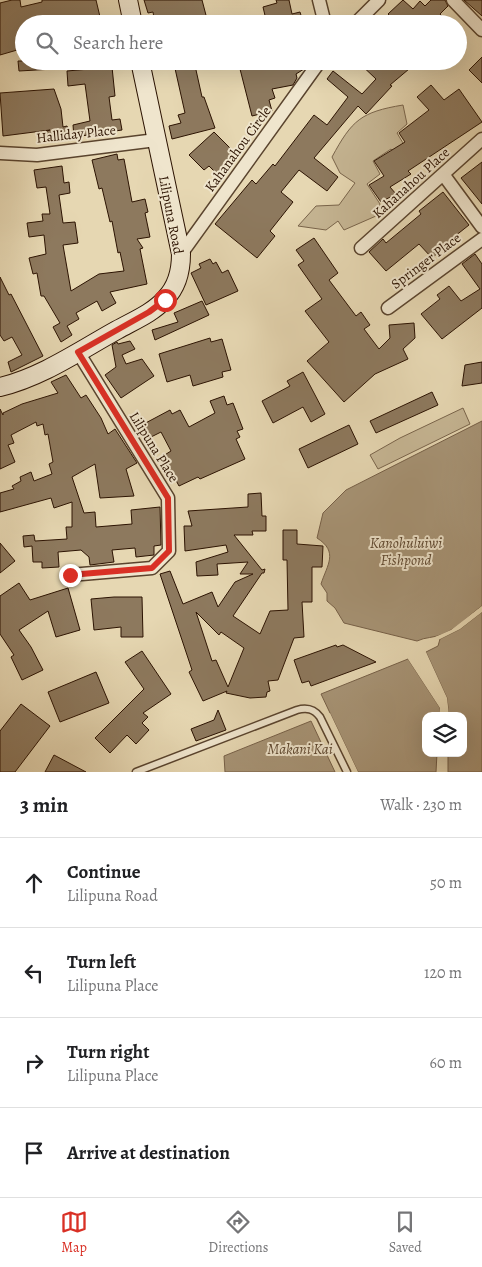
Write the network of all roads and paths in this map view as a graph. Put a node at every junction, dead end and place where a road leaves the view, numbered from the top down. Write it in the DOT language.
graph roads {
  1 [pos="128,0"];
  2 [pos="319,0"];
  3 [pos="379,0"];
  4 [pos="453,0"];
  5 [pos="130,15"];
  6 [pos="323,15"];
  7 [pos="365,15"];
  8 [pos="482,30"];
  9 [pos="142,70"];
  10 [pos="314,70"];
  11 [pos="156,140"];
  12 [pos="482,140"];
  13 [pos="0,153"];
  14 [pos="443,174"];
  15 [pos="482,227"];
  16 [pos="482,239"];
  17 [pos="361,248"];
  18 [pos="181,254"];
  19 [pos="388,308"];
  20 [pos="78,352"];
  21 [pos="0,387"];
  22 [pos="70,575"];
  23 [pos="136,772"];
  24 [pos="347,772"];
  1 -- 5 [label="street"];
  2 -- 6 [label="street"];
  3 -- 7 [label="street"];
  4 -- 8 [label="street"];
  9 -- 11 [label="street, Lilipuna Road"];
  10 -- 18 [label="street, Kahanahou Circle"];
  11 -- 13 [label="street, Halliday Place"];
  11 -- 18 [label="street, Lilipuna Road"];
  12 -- 14 [label="street, Kahanahou Place"];
  14 -- 15 [label="street"];
  14 -- 17 [label="street, Kahanahou Place"];
  16 -- 19 [label="street, Springer Place"];
  18 -- 20 [label="street, Lilipuna Road"];
  20 -- 21 [label="street, Lilipuna Road"];
  20 -- 22 [label="street, Lilipuna Place"];
  23 -- 24 [label="lane"];
}
